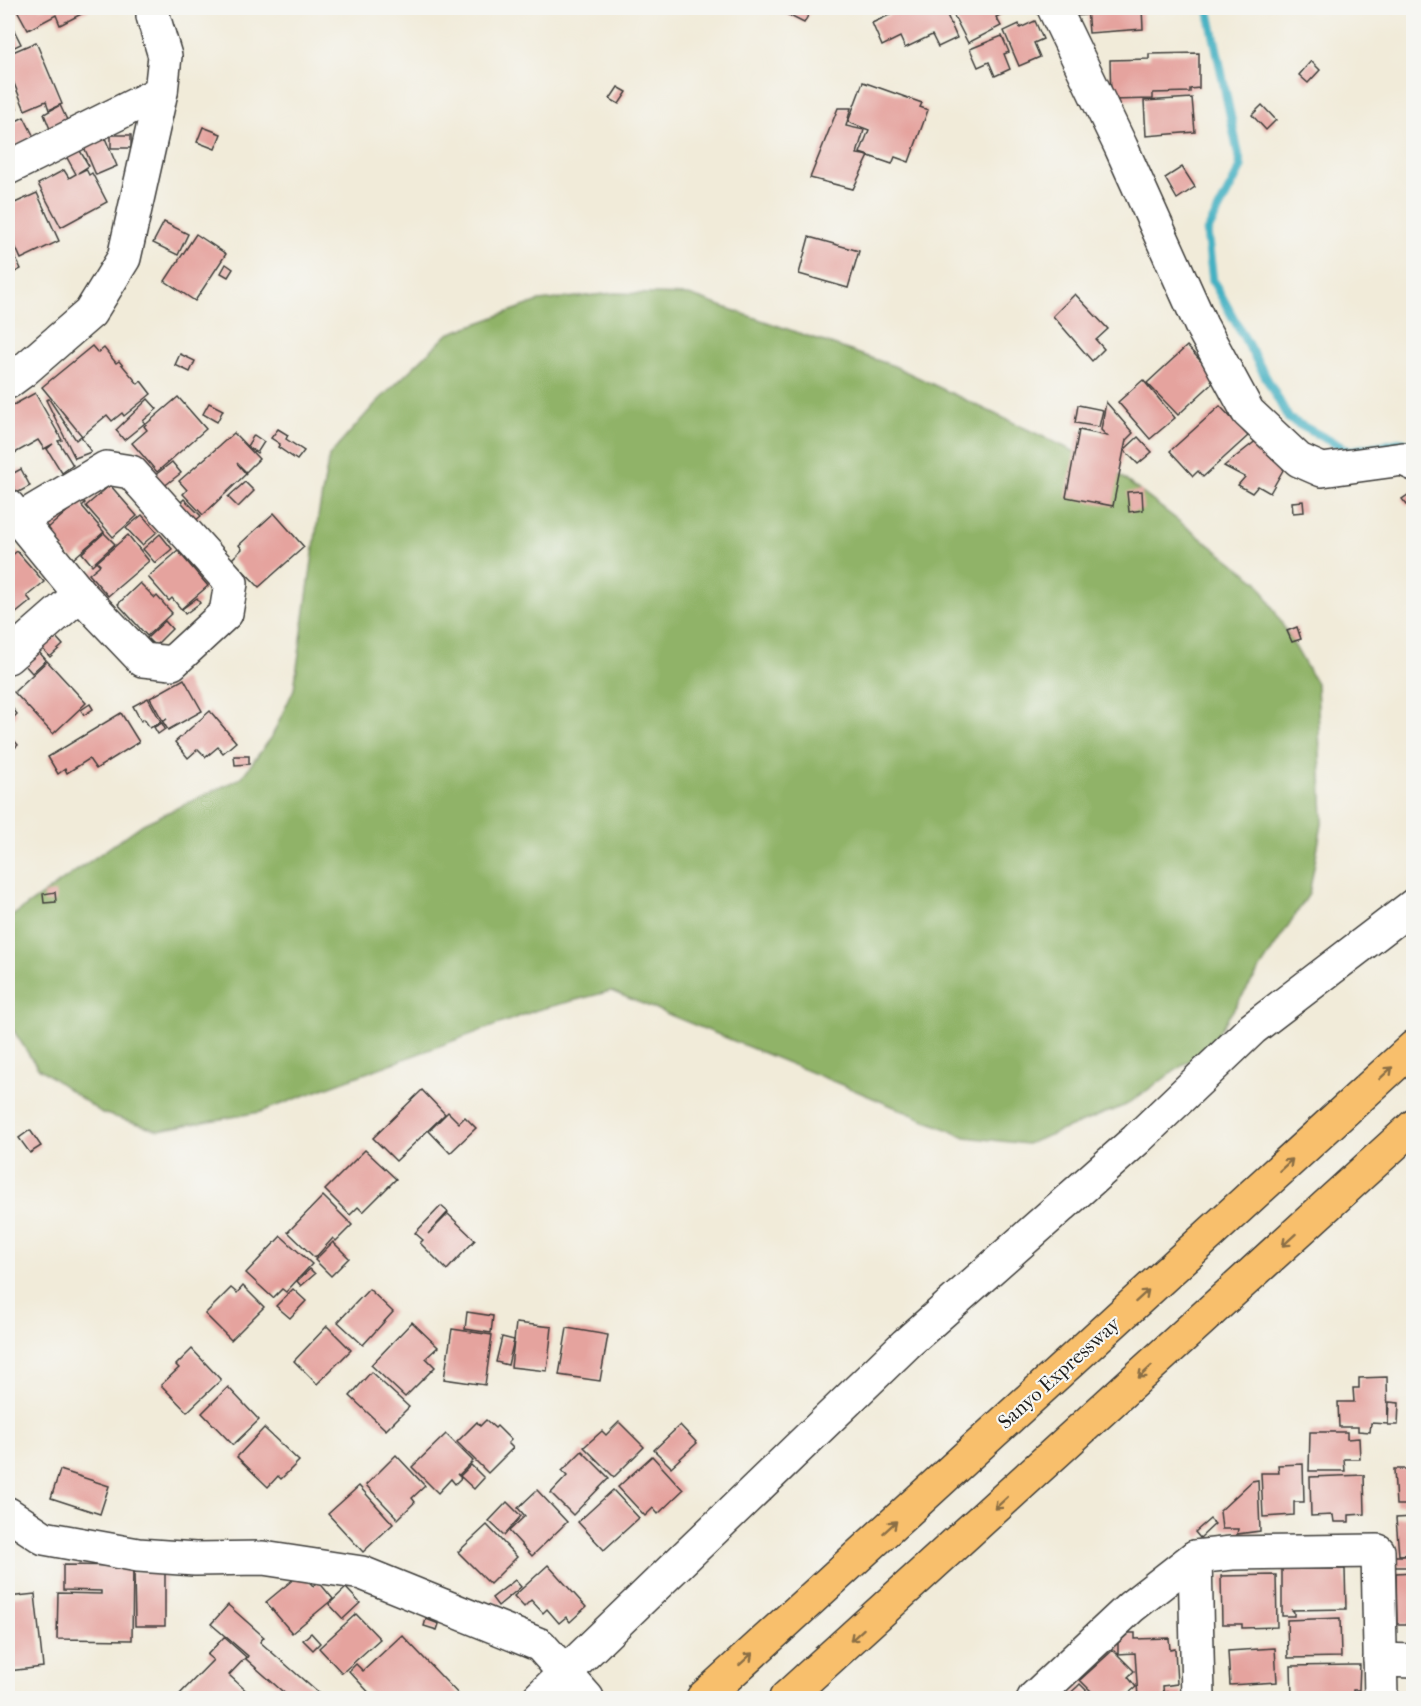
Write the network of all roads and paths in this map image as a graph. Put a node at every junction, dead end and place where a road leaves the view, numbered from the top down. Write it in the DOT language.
graph roads {
  1 [pos="154,8"];
  2 [pos="1054,8"];
  3 [pos="161,92"];
  4 [pos="8,168"];
  5 [pos="8,382"];
  6 [pos="1413,464"];
  7 [pos="13,513"];
  8 [pos="80,594"];
  9 [pos="8,657"];
  10 [pos="1413,905"];
  11 [pos="1413,1047"];
  12 [pos="1413,1126"];
  13 [pos="8,1514"];
  14 [pos="1196,1557"];
  15 [pos="1380,1660"];
  16 [pos="1413,1661"];
  17 [pos="565,1674"];
  18 [pos="539,1698"];
  19 [pos="587,1698"];
  20 [pos="703,1698"];
  21 [pos="786,1698"];
  22 [pos="1034,1698"];
  23 [pos="1198,1698"];
  24 [pos="1381,1698"];
  1 -- 3 [label="street"];
  2 -- 6 [label="street"];
  3 -- 4 [label="street"];
  3 -- 5 [label="street"];
  7 -- 8 [label="street"];
  7 -- 8 [label="street"];
  8 -- 9 [label="street"];
  10 -- 17 [label="street"];
  20 -- 11 [label="highway, Sanyo Expressway, one-way"];
  12 -- 21 [label="highway, one-way"];
  13 -- 17 [label="street"];
  14 -- 15 [label="street"];
  14 -- 22 [label="street"];
  14 -- 23 [label="street"];
  15 -- 16 [label="street"];
  15 -- 24 [label="street"];
  17 -- 18 [label="street"];
  17 -- 19 [label="street"];
}
